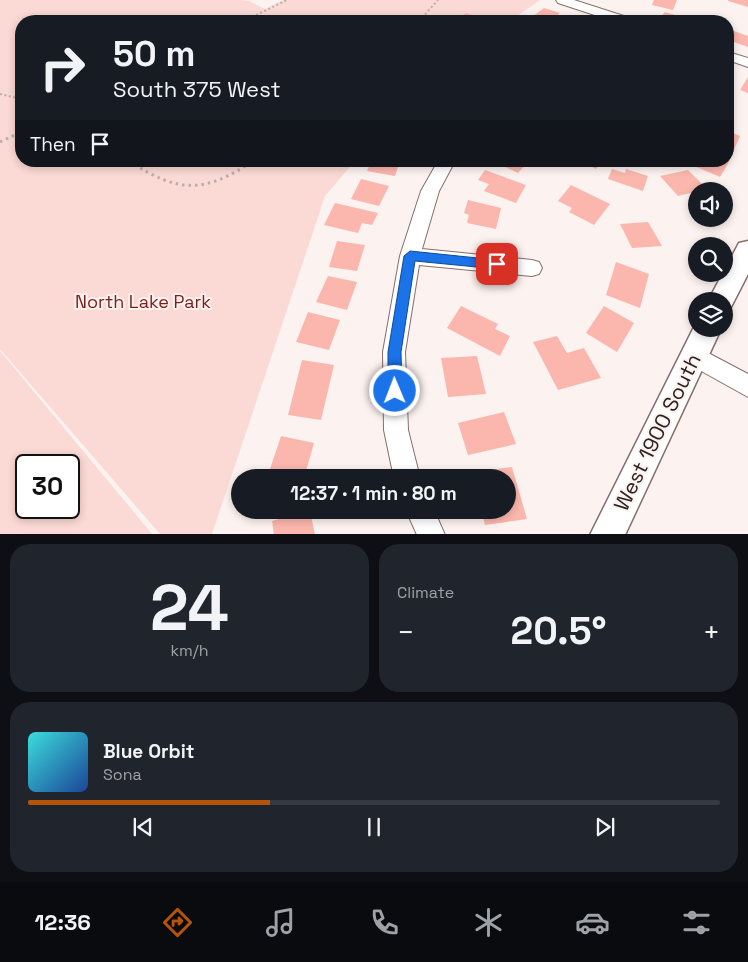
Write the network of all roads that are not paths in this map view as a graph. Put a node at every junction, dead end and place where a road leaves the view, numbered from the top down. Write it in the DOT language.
graph roads {
  1 [pos="562,0"];
  2 [pos="611,4"];
  3 [pos="592,15"];
  4 [pos="598,15"];
  5 [pos="734,58"];
  6 [pos="748,63"];
  7 [pos="444,167"];
  8 [pos="748,250"];
  9 [pos="410,256"];
  10 [pos="532,268"];
  11 [pos="726,292"];
  12 [pos="700,342"];
  13 [pos="748,386"];
  14 [pos="406,469"];
  15 [pos="424,519"];
  16 [pos="430,534"];
  17 [pos="607,534"];
  1 -- 3 [label="street"];
  2 -- 4 [label="street"];
  5 -- 6 [label="street"];
  7 -- 9 [label="street"];
  8 -- 11 [label="street"];
  9 -- 10 [label="street"];
  9 -- 14 [label="street"];
  12 -- 13 [label="street"];
  12 -- 17 [label="street, West 1900 South"];
  15 -- 16 [label="street"];
}
